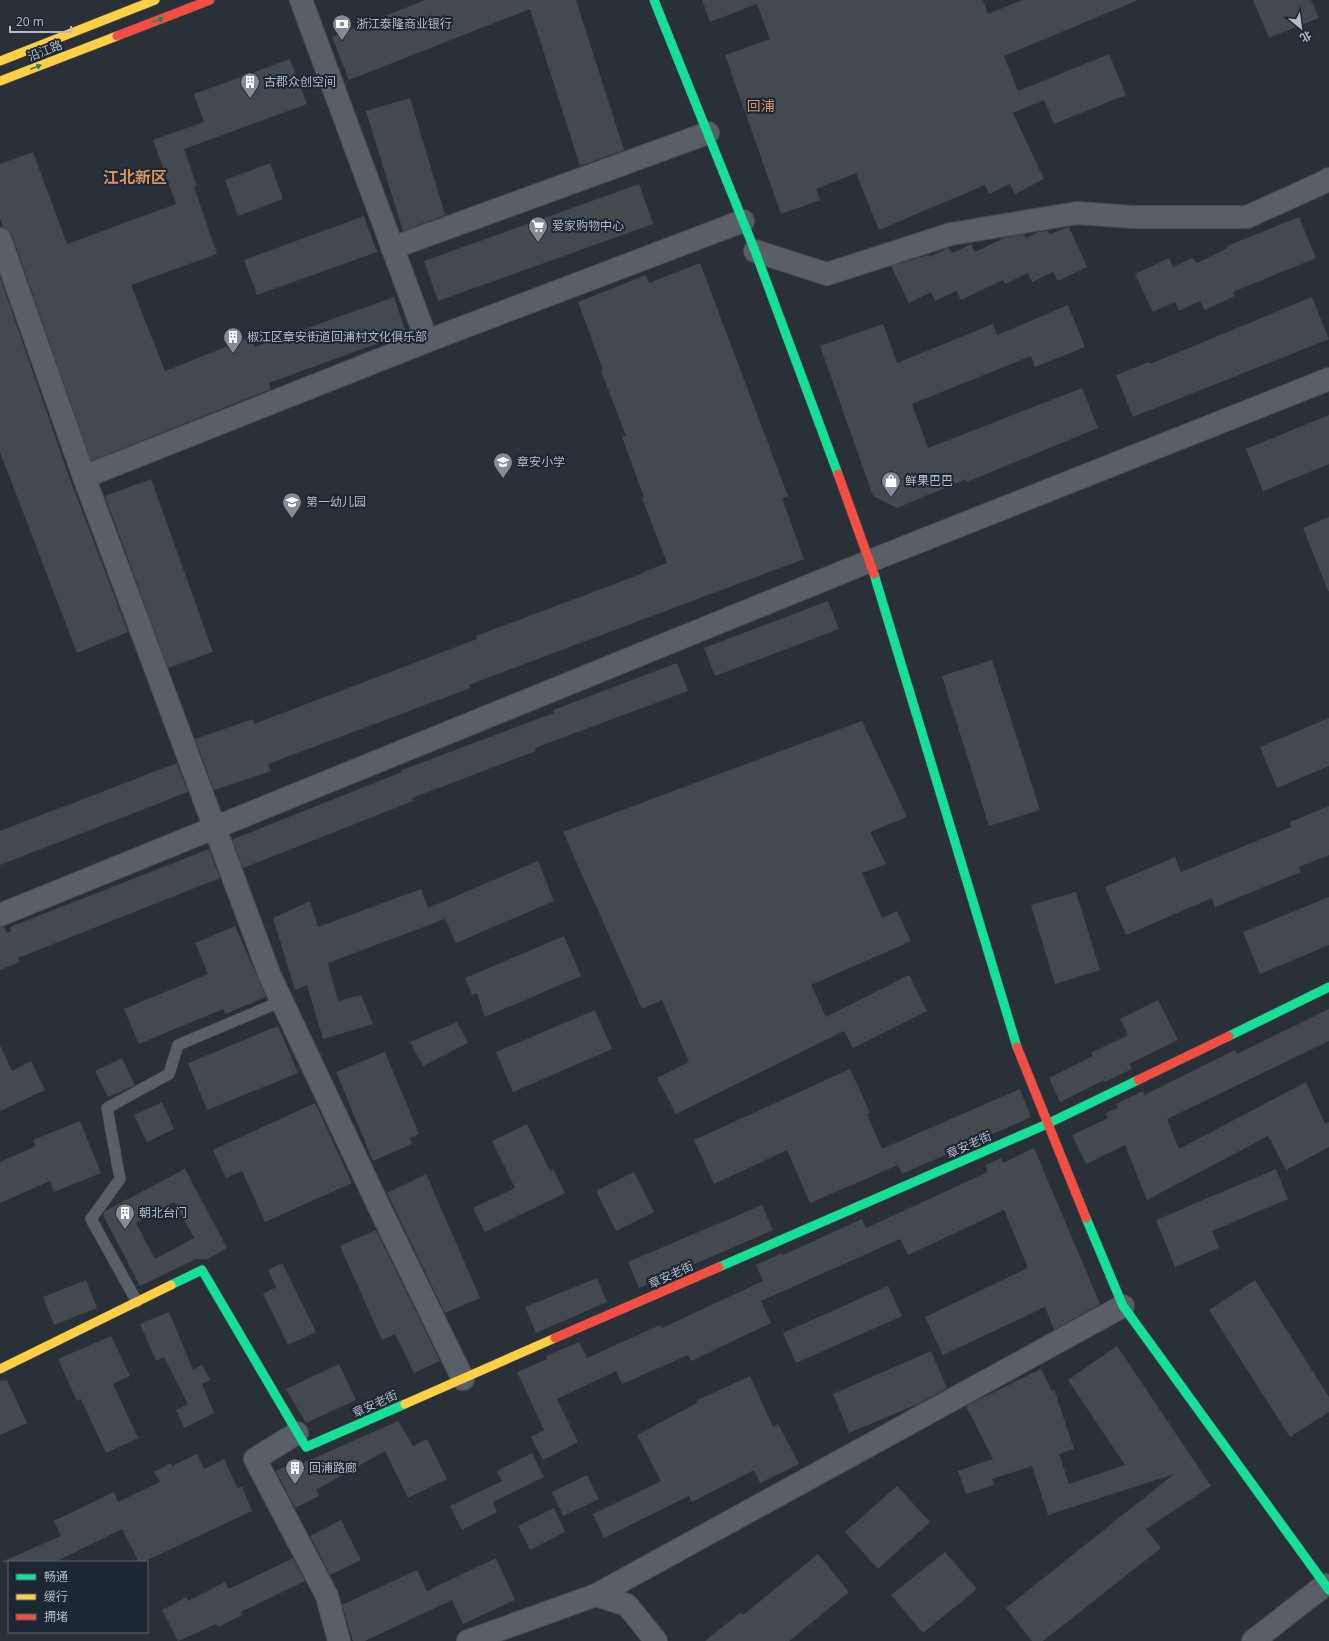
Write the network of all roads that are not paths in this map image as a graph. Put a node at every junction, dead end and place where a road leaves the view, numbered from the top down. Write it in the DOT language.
graph roads {
  1 [pos="156,0"];
  2 [pos="210,0"];
  3 [pos="301,0"];
  4 [pos="654,0"];
  5 [pos="0,61"];
  6 [pos="0,81"];
  7 [pos="708,133"];
  8 [pos="1329,178"];
  9 [pos="743,222"];
  10 [pos="0,239"];
  11 [pos="392,248"];
  12 [pos="755,252"];
  13 [pos="427,341"];
  14 [pos="1329,379"];
  15 [pos="84,477"];
  16 [pos="870,561"];
  17 [pos="213,827"];
  18 [pos="0,915"];
  19 [pos="1329,987"];
  20 [pos="282,1001"];
  21 [pos="1047,1124"];
  22 [pos="137,1302"];
  23 [pos="1123,1306"];
  24 [pos="0,1368"];
  25 [pos="463,1379"];
  26 [pos="302,1440"];
  27 [pos="1327,1587"];
  28 [pos="596,1595"];
  29 [pos="339,1641"];
  30 [pos="468,1641"];
  31 [pos="656,1641"];
  32 [pos="1253,1641"];
  1 -- 5 [label="street, 沿江路"];
  6 -- 2 [label="street, 沿江路, one-way"];
  3 -- 11 [label="street"];
  4 -- 7 [label="street"];
  7 -- 9 [label="street"];
  7 -- 11 [label="street"];
  8 -- 12 [label="street"];
  9 -- 12 [label="street"];
  9 -- 13 [label="street"];
  10 -- 15 [label="street"];
  11 -- 13 [label="street"];
  12 -- 16 [label="street"];
  13 -- 15 [label="street"];
  14 -- 16 [label="street"];
  15 -- 17 [label="street"];
  16 -- 17 [label="street"];
  16 -- 21 [label="street"];
  17 -- 18 [label="street"];
  17 -- 20 [label="street"];
  19 -- 21 [label="street, 章安老街"];
  20 -- 22 [label="lane"];
  20 -- 25 [label="street"];
  21 -- 23 [label="street"];
  21 -- 25 [label="street, 章安老街"];
  22 -- 24 [label="street"];
  22 -- 26 [label="street"];
  23 -- 27 [label="street"];
  23 -- 28 [label="street"];
  25 -- 26 [label="street, 章安老街"];
  26 -- 29 [label="street"];
  27 -- 32 [label="street"];
  28 -- 30 [label="street"];
  28 -- 31 [label="street"];
}
